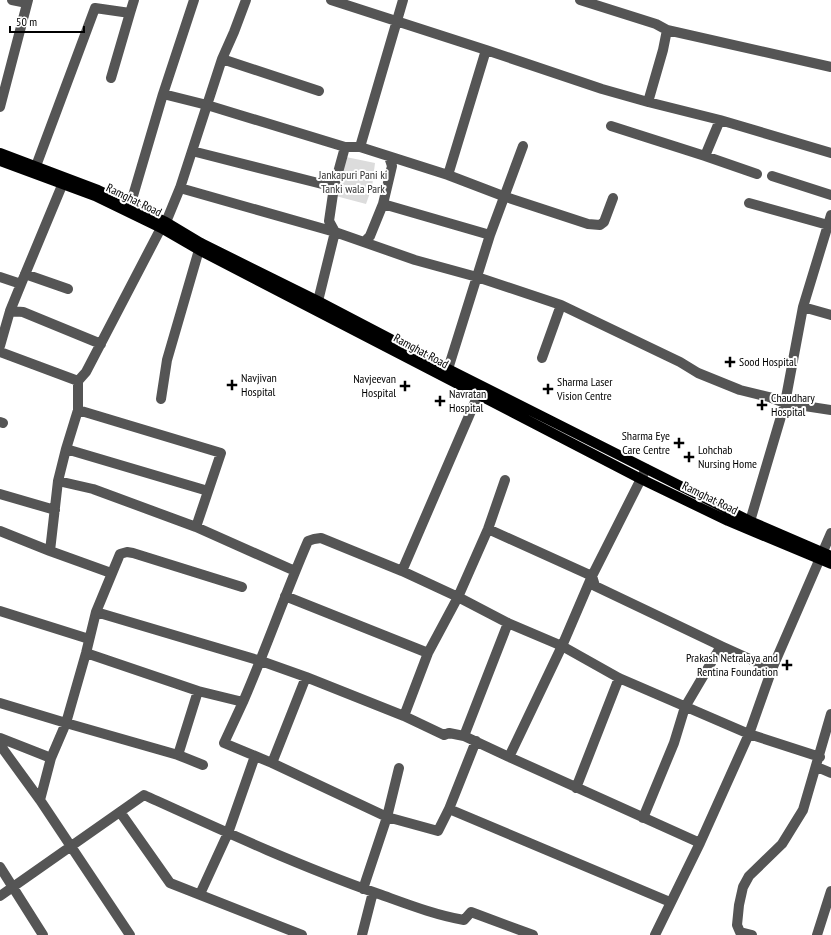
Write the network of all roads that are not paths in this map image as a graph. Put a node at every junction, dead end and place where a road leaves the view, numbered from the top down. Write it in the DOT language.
graph roads {
  1 [pos="12,0"];
  2 [pos="134,0"];
  3 [pos="194,0"];
  4 [pos="246,0"];
  5 [pos="331,0"];
  6 [pos="403,0"];
  7 [pos="580,0"];
  8 [pos="27,2"];
  9 [pos="130,13"];
  10 [pos="397,21"];
  11 [pos="667,30"];
  12 [pos="486,50"];
  13 [pos="222,59"];
  14 [pos="831,67"];
  15 [pos="111,78"];
  16 [pos="319,91"];
  17 [pos="163,94"];
  18 [pos="648,102"];
  19 [pos="207,105"];
  20 [pos="0,107"];
  21 [pos="720,120"];
  22 [pos="611,126"];
  23 [pos="523,146"];
  24 [pos="345,147"];
  25 [pos="360,147"];
  26 [pos="192,150"];
  27 [pos="0,153"];
  28 [pos="831,153"];
  29 [pos="705,156"];
  30 [pos="389,157"];
  31 [pos="0,160"];
  32 [pos="36,166"];
  33 [pos="757,174"];
  34 [pos="448,175"];
  35 [pos="772,176"];
  36 [pos="63,183"];
  37 [pos="334,187"];
  38 [pos="180,188"];
  39 [pos="831,195"];
  40 [pos="504,196"];
  41 [pos="613,198"];
  42 [pos="749,203"];
  43 [pos="383,204"];
  44 [pos="130,206"];
  45 [pos="830,220"];
  46 [pos="164,225"];
  47 [pos="335,232"];
  48 [pos="490,234"];
  49 [pos="828,237"];
  50 [pos="364,242"];
  51 [pos="200,246"];
  52 [pos="25,274"];
  53 [pos="0,277"];
  54 [pos="477,277"];
  55 [pos="21,284"];
  56 [pos="68,289"];
  57 [pos="318,301"];
  58 [pos="562,305"];
  59 [pos="803,307"];
  60 [pos="10,311"];
  61 [pos="831,314"];
  62 [pos="101,344"];
  63 [pos="0,346"];
  64 [pos="0,352"];
  65 [pos="542,358"];
  66 [pos="448,369"];
  67 [pos="78,381"];
  68 [pos="478,396"];
  69 [pos="161,399"];
  70 [pos="785,403"];
  71 [pos="78,410"];
  72 [pos="831,410"];
  73 [pos="66,449"];
  74 [pos="646,469"];
  75 [pos="641,479"];
  76 [pos="505,480"];
  77 [pos="58,481"];
  78 [pos="208,491"];
  79 [pos="0,494"];
  80 [pos="55,510"];
  81 [pos="749,526"];
  82 [pos="196,527"];
  83 [pos="488,529"];
  84 [pos="0,531"];
  85 [pos="831,533"];
  86 [pos="50,551"];
  87 [pos="825,556"];
  88 [pos="831,564"];
  89 [pos="295,571"];
  90 [pos="402,571"];
  91 [pos="111,573"];
  92 [pos="592,576"];
  93 [pos="242,587"];
  94 [pos="285,596"];
  95 [pos="458,597"];
  96 [pos="0,611"];
  97 [pos="96,612"];
  98 [pos="508,623"];
  99 [pos="89,639"];
  100 [pos="562,646"];
  101 [pos="721,646"];
  102 [pos="86,653"];
  103 [pos="428,653"];
  104 [pos="261,661"];
  105 [pos="772,669"];
  106 [pos="306,677"];
  107 [pos="620,678"];
  108 [pos="198,691"];
  109 [pos="243,702"];
  110 [pos="0,703"];
  111 [pos="685,707"];
  112 [pos="831,714"];
  113 [pos="404,716"];
  114 [pos="66,723"];
  115 [pos="749,734"];
  116 [pos="464,736"];
  117 [pos="0,738"];
  118 [pos="476,741"];
  119 [pos="0,745"];
  120 [pos="178,754"];
  121 [pos="255,756"];
  122 [pos="51,758"];
  123 [pos="509,758"];
  124 [pos="818,762"];
  125 [pos="272,763"];
  126 [pos="203,766"];
  127 [pos="399,768"];
  128 [pos="831,773"];
  129 [pos="576,788"];
  130 [pos="40,800"];
  131 [pos="449,809"];
  132 [pos="120,812"];
  133 [pos="387,817"];
  134 [pos="643,818"];
  135 [pos="228,833"];
  136 [pos="700,843"];
  137 [pos="71,845"];
  138 [pos="0,867"];
  139 [pos="13,887"];
  140 [pos="363,889"];
  141 [pos="831,891"];
  142 [pos="373,892"];
  143 [pos="200,894"];
  144 [pos="0,896"];
  145 [pos="670,902"];
  146 [pos="43,935"];
  147 [pos="130,935"];
  148 [pos="302,935"];
  149 [pos="362,935"];
  150 [pos="533,935"];
  151 [pos="655,935"];
  152 [pos="752,935"];
  153 [pos="817,935"];
  1 -- 8 [label="street"];
  2 -- 9 [label="street"];
  3 -- 17 [label="street"];
  4 -- 13 [label="street"];
  5 -- 10 [label="street"];
  6 -- 10 [label="street"];
  7 -- 11 [label="street"];
  8 -- 20 [label="street"];
  9 -- 15 [label="street"];
  9 -- 32 [label="street"];
  10 -- 12 [label="street"];
  10 -- 25 [label="street"];
  11 -- 14 [label="street"];
  11 -- 18 [label="street"];
  12 -- 18 [label="street"];
  12 -- 34 [label="street"];
  13 -- 16 [label="street"];
  13 -- 19 [label="street"];
  17 -- 19 [label="street"];
  17 -- 44 [label="street"];
  18 -- 21 [label="street"];
  19 -- 24 [label="street"];
  19 -- 26 [label="street"];
  21 -- 28 [label="street"];
  21 -- 29 [label="street"];
  22 -- 29 [label="street"];
  23 -- 40 [label="street"];
  24 -- 25 [label="street"];
  24 -- 37 [label="street"];
  25 -- 30 [label="street"];
  26 -- 37 [label="street"];
  26 -- 38 [label="street"];
  27 -- 32 [label="main road, Ramghat Road"];
  29 -- 33 [label="street"];
  30 -- 34 [label="street"];
  30 -- 43 [label="street"];
  31 -- 36 [label="main road, Ramghat Road"];
  32 -- 44 [label="main road, Ramghat Road"];
  34 -- 40 [label="street"];
  35 -- 39 [label="street"];
  36 -- 46 [label="main road, Ramghat Road"];
  36 -- 52 [label="street"];
  37 -- 47 [label="street"];
  38 -- 46 [label="street"];
  38 -- 47 [label="street"];
  40 -- 41 [label="street"];
  40 -- 48 [label="street"];
  42 -- 45 [label="street"];
  43 -- 48 [label="street"];
  43 -- 50 [label="street"];
  44 -- 46 [label="main road, Ramghat Road"];
  45 -- 49 [label="street"];
  46 -- 51 [label="main road, Ramghat Road"];
  46 -- 62 [label="street"];
  47 -- 50 [label="street"];
  47 -- 57 [label="street"];
  48 -- 54 [label="street"];
  49 -- 59 [label="street"];
  50 -- 54 [label="street"];
  51 -- 57 [label="main road, Ramghat Road"];
  51 -- 68 [label="main road, Ramghat Road"];
  51 -- 69 [label="street"];
  52 -- 55 [label="street"];
  52 -- 56 [label="street"];
  53 -- 55 [label="street"];
  54 -- 58 [label="street"];
  54 -- 66 [label="street"];
  55 -- 60 [label="street"];
  57 -- 66 [label="main road, Ramghat Road"];
  58 -- 65 [label="street"];
  58 -- 70 [label="street"];
  59 -- 61 [label="street"];
  59 -- 70 [label="street"];
  60 -- 62 [label="street"];
  60 -- 63 [label="street"];
  62 -- 67 [label="street"];
  64 -- 67 [label="street"];
  66 -- 74 [label="main road, Ramghat Road"];
  67 -- 71 [label="street"];
  68 -- 75 [label="main road, Ramghat Road"];
  68 -- 90 [label="street"];
  70 -- 72 [label="street"];
  70 -- 81 [label="street"];
  71 -- 73 [label="street"];
  71 -- 78 [label="street"];
  73 -- 77 [label="street"];
  73 -- 78 [label="street"];
  74 -- 75 [label="street"];
  74 -- 81 [label="main road, Ramghat Road"];
  75 -- 81 [label="main road, Ramghat Road"];
  75 -- 92 [label="street"];
  76 -- 83 [label="street"];
  77 -- 80 [label="street"];
  77 -- 82 [label="street"];
  78 -- 82 [label="street"];
  79 -- 80 [label="street"];
  80 -- 86 [label="street"];
  81 -- 87 [label="main road, Ramghat Road"];
  82 -- 89 [label="street"];
  83 -- 92 [label="street"];
  83 -- 95 [label="street"];
  84 -- 86 [label="street"];
  85 -- 87 [label="street"];
  86 -- 91 [label="street"];
  87 -- 88 [label="main road, Ramghat Road"];
  87 -- 105 [label="street"];
  89 -- 90 [label="street"];
  89 -- 94 [label="street"];
  90 -- 95 [label="street"];
  91 -- 93 [label="street"];
  91 -- 97 [label="street"];
  92 -- 100 [label="street"];
  92 -- 101 [label="street"];
  94 -- 103 [label="street"];
  94 -- 104 [label="street"];
  95 -- 98 [label="street"];
  95 -- 103 [label="street"];
  96 -- 99 [label="street"];
  97 -- 99 [label="street"];
  97 -- 104 [label="street"];
  98 -- 100 [label="street"];
  98 -- 116 [label="street"];
  99 -- 102 [label="street"];
  100 -- 107 [label="street"];
  100 -- 123 [label="street"];
  101 -- 105 [label="street"];
  101 -- 111 [label="street"];
  102 -- 108 [label="street"];
  102 -- 114 [label="street"];
  103 -- 113 [label="street"];
  104 -- 106 [label="street"];
  104 -- 109 [label="street"];
  105 -- 115 [label="street"];
  106 -- 113 [label="street"];
  106 -- 125 [label="street"];
  107 -- 111 [label="street"];
  107 -- 129 [label="street"];
  108 -- 109 [label="street"];
  108 -- 120 [label="street"];
  109 -- 121 [label="street"];
  110 -- 114 [label="street"];
  111 -- 115 [label="street"];
  111 -- 134 [label="street"];
  112 -- 124 [label="street"];
  113 -- 116 [label="street"];
  114 -- 120 [label="street"];
  114 -- 122 [label="street"];
  115 -- 124 [label="street"];
  115 -- 136 [label="street"];
  116 -- 118 [label="street"];
  117 -- 122 [label="street"];
  118 -- 123 [label="street"];
  118 -- 131 [label="street"];
  119 -- 130 [label="street"];
  120 -- 126 [label="street"];
  121 -- 125 [label="street"];
  121 -- 135 [label="street"];
  122 -- 130 [label="street"];
  123 -- 129 [label="street"];
  124 -- 128 [label="street"];
  124 -- 152 [label="street"];
  125 -- 133 [label="street"];
  127 -- 133 [label="street"];
  129 -- 134 [label="street"];
  130 -- 137 [label="street"];
  131 -- 133 [label="street"];
  131 -- 145 [label="street"];
  132 -- 135 [label="street"];
  132 -- 137 [label="street"];
  132 -- 143 [label="street"];
  133 -- 140 [label="street"];
  134 -- 136 [label="street"];
  135 -- 140 [label="street"];
  135 -- 143 [label="street"];
  136 -- 145 [label="street"];
  137 -- 139 [label="street"];
  137 -- 147 [label="street"];
  138 -- 139 [label="street"];
  139 -- 144 [label="street"];
  139 -- 146 [label="street"];
  140 -- 142 [label="street"];
  141 -- 153 [label="street"];
  142 -- 149 [label="street"];
  142 -- 150 [label="street"];
  143 -- 148 [label="street"];
  145 -- 151 [label="street"];
}
